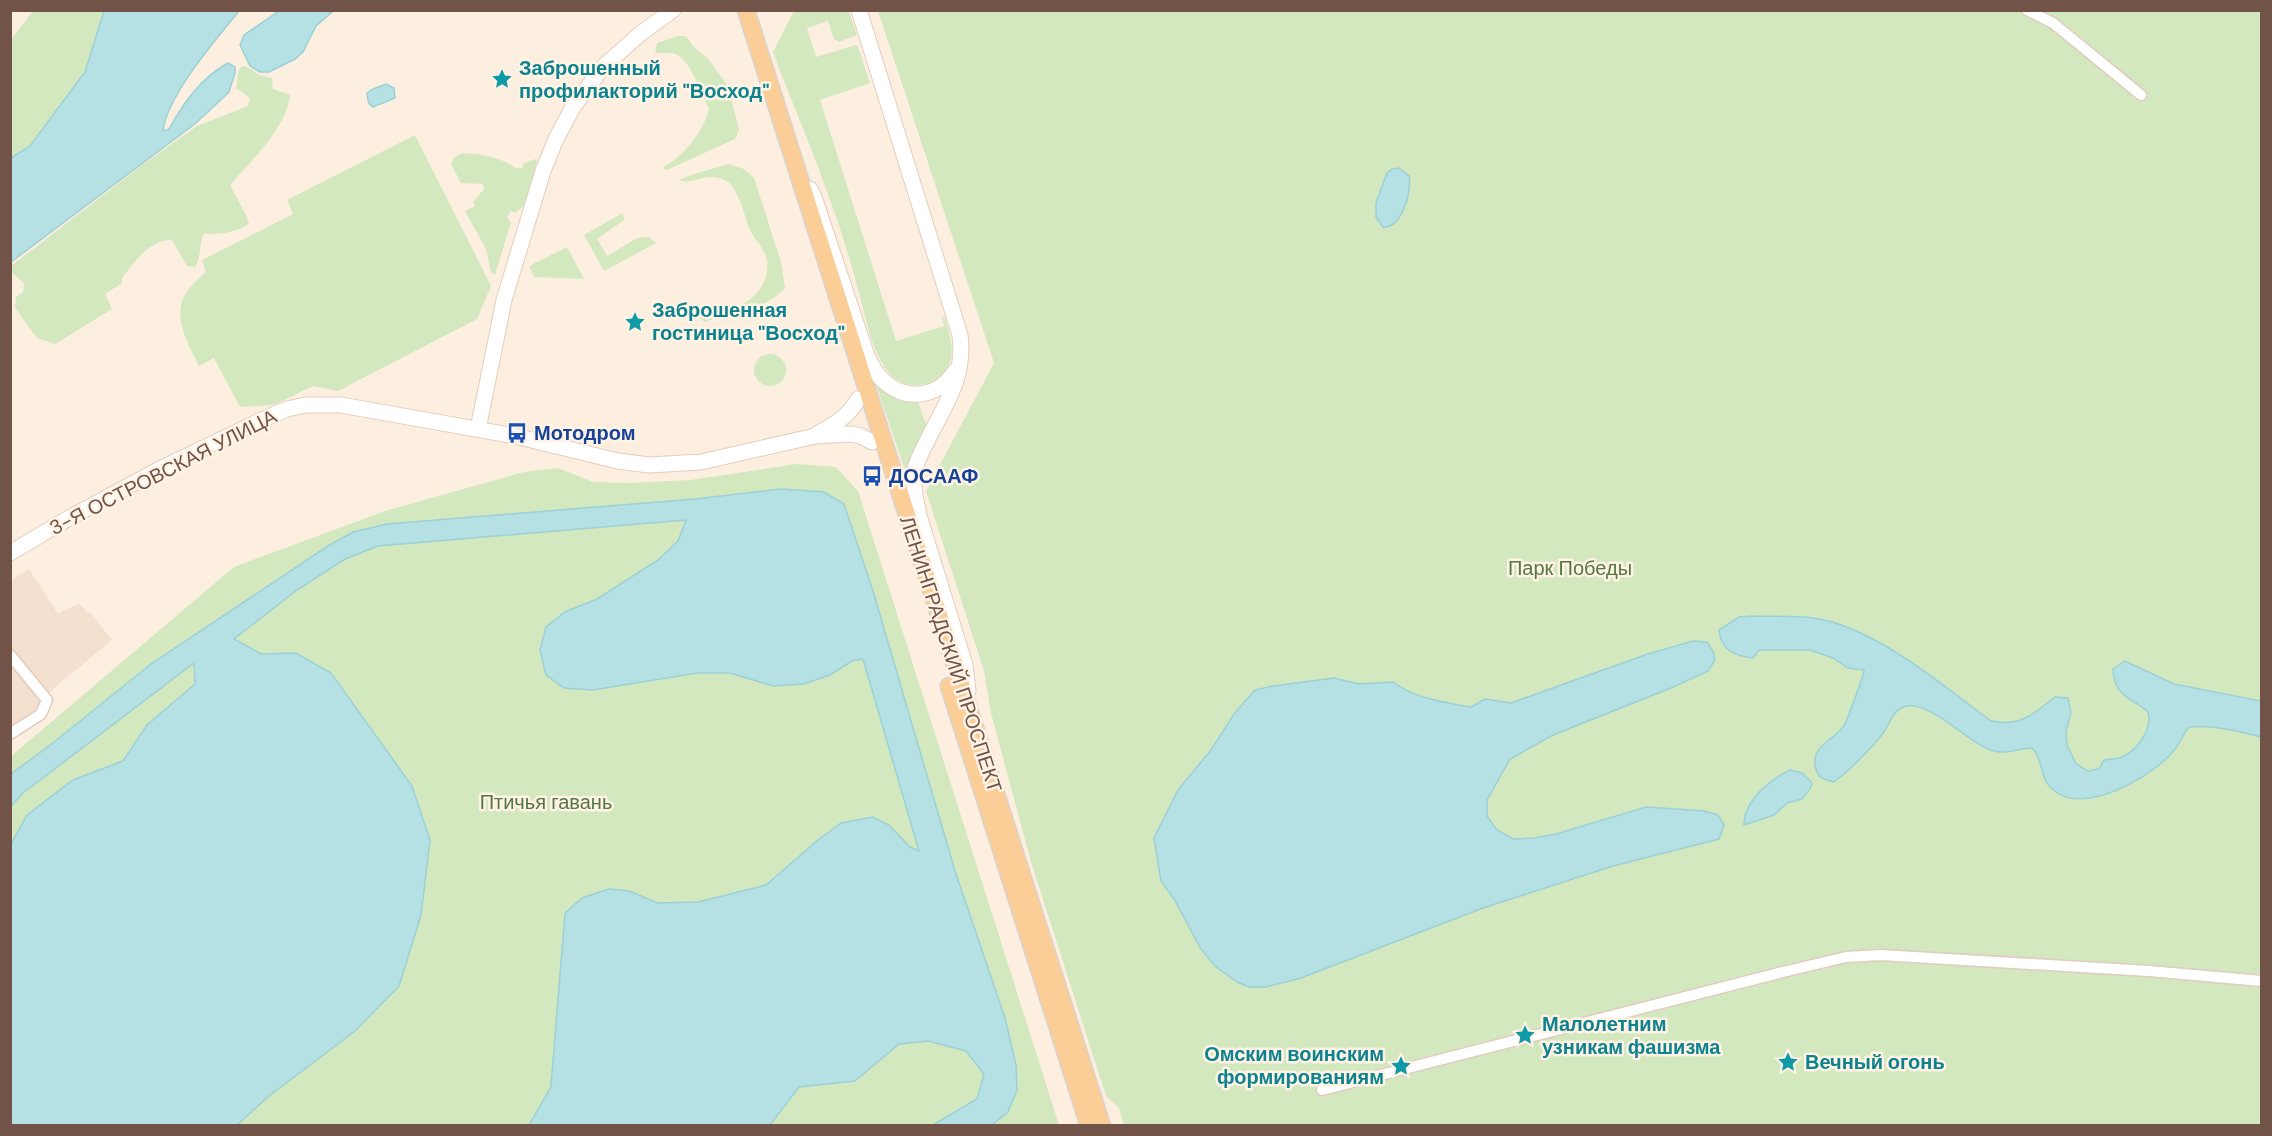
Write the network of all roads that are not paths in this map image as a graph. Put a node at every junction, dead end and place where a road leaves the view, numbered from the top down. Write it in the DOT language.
graph roads {
  1 [pos="673,10"];
  2 [pos="859,10"];
  3 [pos="2027,10"];
  4 [pos="740,12"];
  5 [pos="2141,95"];
  6 [pos="793,158"];
  7 [pos="961,345"];
  8 [pos="858,399"];
  9 [pos="477,429"];
  10 [pos="815,436"];
  11 [pos="872,442"];
  12 [pos="10,553"];
  13 [pos="10,655"];
  14 [pos="971,717"];
  15 [pos="10,734"];
  16 [pos="2262,981"];
  17 [pos="1322,1090"];
  18 [pos="1089,1125"];
  19 [pos="1102,1125"];
  1 -- 9 [label="street"];
  2 -- 7 [label="street"];
  3 -- 5 [label="street"];
  4 -- 6 [label="main road, ЛЕНИНГРАДСКИЙ ПРОСПЕКТ"];
  4 -- 8 [label="main road, ЛЕНИНГРАДСКИЙ ПРОСПЕКТ"];
  6 -- 7 [label="street"];
  6 -- 14 [label="main road, ЛЕНИНГРАДСКИЙ ПРОСПЕКТ"];
  7 -- 14 [label="street"];
  8 -- 10 [label="street"];
  8 -- 11 [label="main road, ЛЕНИНГРАДСКИЙ ПРОСПЕКТ"];
  9 -- 10 [label="street, 3-Я ОСТРОВСКАЯ УЛИЦА"];
  9 -- 12 [label="street, 3-Я ОСТРОВСКАЯ УЛИЦА"];
  10 -- 11 [label="street"];
  11 -- 18 [label="main road, ЛЕНИНГРАДСКИЙ ПРОСПЕКТ"];
  13 -- 15 [label="street"];
  14 -- 19 [label="main road, ЛЕНИНГРАДСКИЙ ПРОСПЕКТ"];
  16 -- 17 [label="street"];
}
